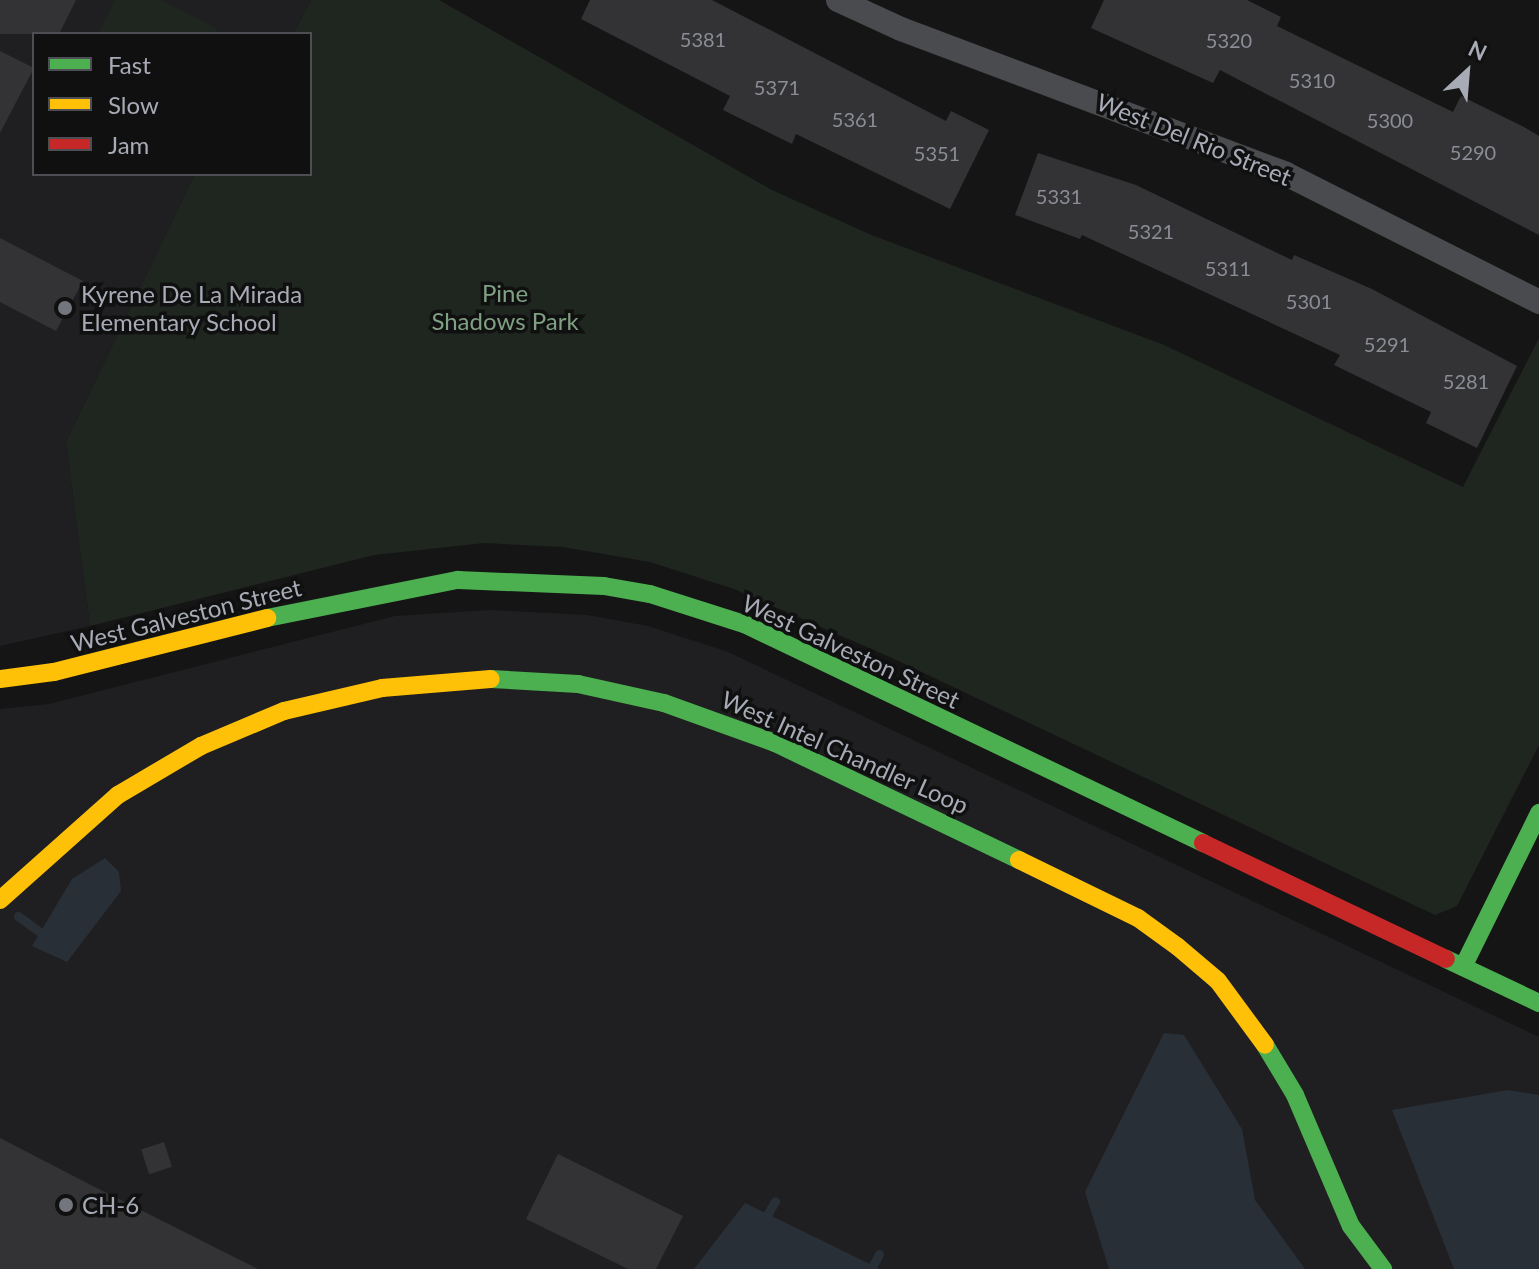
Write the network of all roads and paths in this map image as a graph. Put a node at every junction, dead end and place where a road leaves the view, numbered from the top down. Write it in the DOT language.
graph roads {
  1 [pos="838,0"];
  2 [pos="1539,302"];
  3 [pos="0,679"];
  4 [pos="1539,813"];
  5 [pos="0,900"];
  6 [pos="1463,967"];
  7 [pos="1539,1003"];
  8 [pos="1383,1269"];
  1 -- 2 [label="street, West Del Rio Street"];
  3 -- 6 [label="street, West Galveston Street"];
  4 -- 6 [label="street"];
  5 -- 8 [label="street, West Intel Chandler Loop"];
  6 -- 7 [label="street, West Galveston Street"];
}
